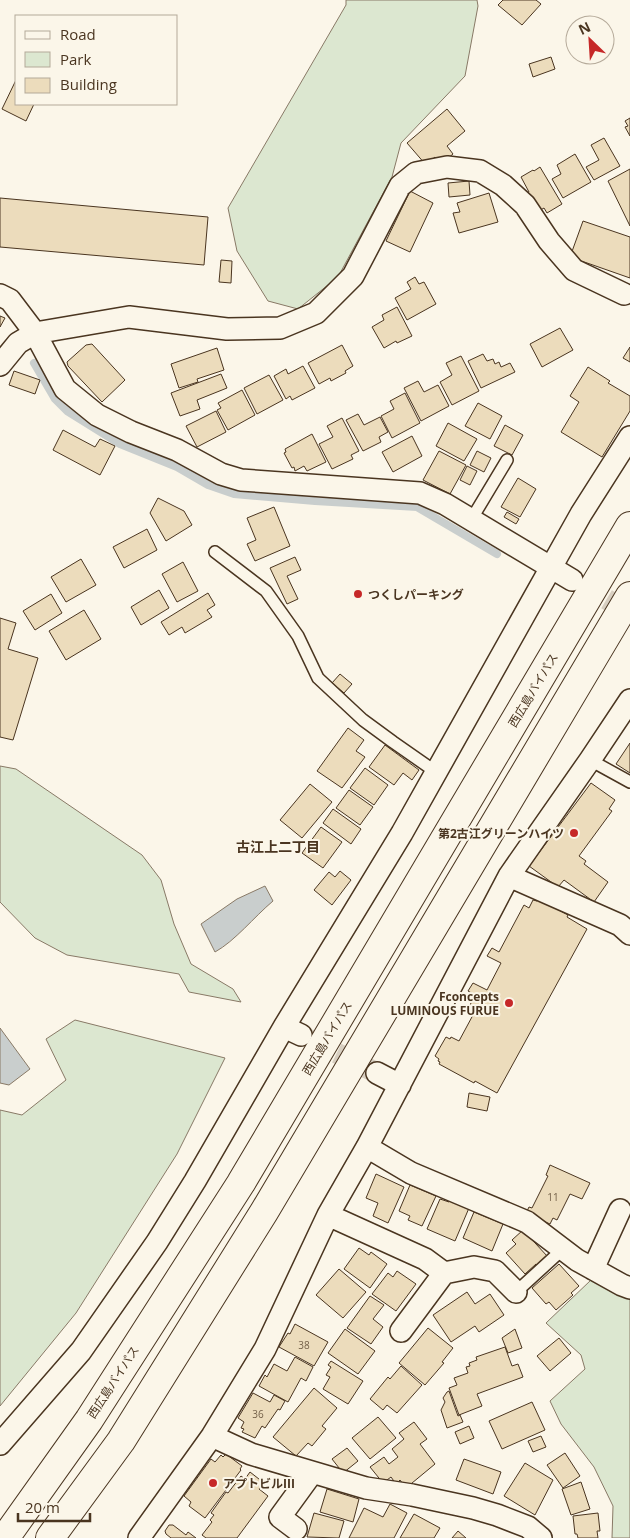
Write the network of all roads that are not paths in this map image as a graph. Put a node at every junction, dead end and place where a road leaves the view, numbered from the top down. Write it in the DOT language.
graph roads {
  1 [pos="624,294"];
  2 [pos="0,295"];
  3 [pos="35,333"];
  4 [pos="0,365"];
  5 [pos="630,436"];
  6 [pos="507,460"];
  7 [pos="471,520"];
  8 [pos="630,526"];
  9 [pos="215,552"];
  10 [pos="550,567"];
  11 [pos="572,580"];
  12 [pos="630,596"];
  13 [pos="630,700"];
  14 [pos="590,760"];
  15 [pos="436,772"];
  16 [pos="630,782"];
  17 [pos="509,876"];
  18 [pos="630,934"];
  19 [pos="377,1073"];
  20 [pos="400,1085"];
  21 [pos="367,1147"];
  22 [pos="620,1210"];
  23 [pos="328,1215"];
  24 [pos="563,1249"];
  25 [pos="593,1269"];
  26 [pos="444,1273"];
  27 [pos="630,1288"];
  28 [pos="516,1292"];
  29 [pos="401,1331"];
  30 [pos="212,1436"];
  31 [pos="0,1444"];
  32 [pos="312,1473"];
  33 [pos="296,1529"];
  34 [pos="5,1538"];
  35 [pos="50,1538"];
  36 [pos="139,1538"];
  37 [pos="541,1538"];
  1 -- 3 [label="street"];
  2 -- 3 [label="street"];
  3 -- 4 [label="street"];
  3 -- 7 [label="street"];
  5 -- 10 [label="street"];
  6 -- 7 [label="lane"];
  7 -- 10 [label="street"];
  8 -- 34 [label="highway, 西広島バイパス"];
  9 -- 15 [label="lane"];
  10 -- 11 [label="street"];
  10 -- 15 [label="street"];
  12 -- 35 [label="highway"];
  13 -- 14 [label="street"];
  14 -- 16 [label="lane"];
  14 -- 17 [label="street"];
  15 -- 31 [label="street"];
  17 -- 18 [label="street"];
  17 -- 20 [label="street"];
  19 -- 20 [label="street"];
  20 -- 21 [label="street"];
  21 -- 23 [label="street"];
  21 -- 24 [label="street"];
  22 -- 25 [label="street"];
  23 -- 26 [label="street"];
  23 -- 30 [label="street"];
  24 -- 25 [label="street"];
  24 -- 28 [label="lane"];
  25 -- 27 [label="street"];
  26 -- 28 [label="street"];
  26 -- 29 [label="street"];
  30 -- 32 [label="street"];
  30 -- 36 [label="street"];
  32 -- 33 [label="street"];
  32 -- 37 [label="street"];
}
